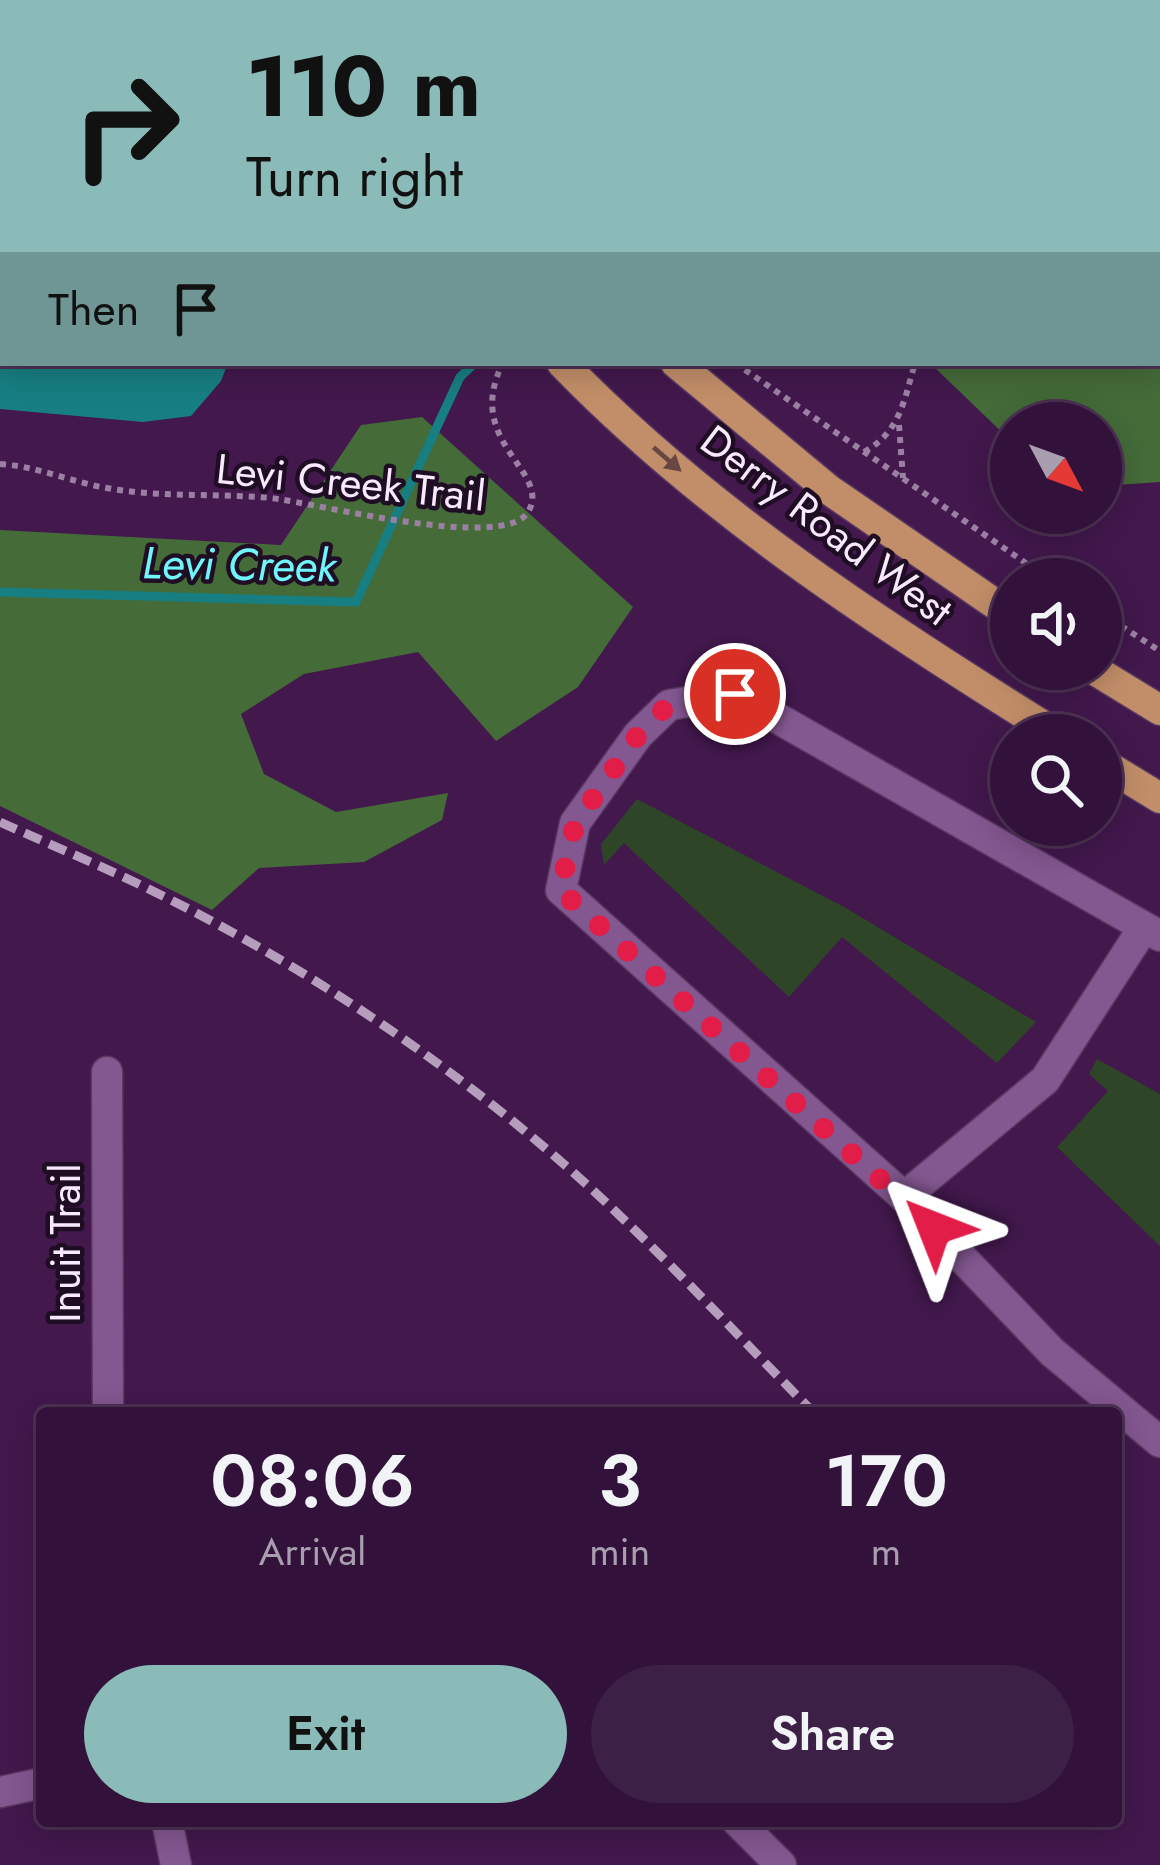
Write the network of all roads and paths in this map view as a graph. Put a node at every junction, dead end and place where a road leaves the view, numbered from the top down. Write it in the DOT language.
graph roads {
  1 [pos="501,366"];
  2 [pos="680,366"];
  3 [pos="739,366"];
  4 [pos="914,366"];
  5 [pos="571,372"];
  6 [pos="899,422"];
  7 [pos="864,452"];
  8 [pos="0,464"];
  9 [pos="903,479"];
  10 [pos="1018,558"];
  11 [pos="990,601"];
  12 [pos="1122,627"];
  13 [pos="1160,651"];
  14 [pos="1122,687"];
  15 [pos="1160,710"];
  16 [pos="1025,714"];
  17 [pos="1122,775"];
  18 [pos="1160,798"];
  19 [pos="1152,932"];
  20 [pos="107,1072"];
  21 [pos="904,1197"];
  22 [pos="108,1407"];
  23 [pos="1118,1407"];
  24 [pos="1122,1410"];
  25 [pos="1160,1442"];
  26 [pos="36,1784"];
  27 [pos="0,1792"];
  28 [pos="168,1827"];
  29 [pos="743,1827"];
  30 [pos="176,1865"];
  31 [pos="781,1865"];
  1 -- 8 [label="path, Levi Creek Trail"];
  2 -- 11 [label="main road, Derry Road West"];
  3 -- 7 [label="path"];
  4 -- 6 [label="path"];
  5 -- 16 [label="main road, Derry Road West, one-way"];
  6 -- 7 [label="path"];
  6 -- 9 [label="path"];
  7 -- 9 [label="path"];
  9 -- 10 [label="path"];
  12 -- 13 [label="path"];
  14 -- 15 [label="main road"];
  17 -- 18 [label="main road"];
  19 -- 21 [label="street"];
  19 -- 21 [label="street"];
  20 -- 22 [label="street, Inuit Trail"];
  21 -- 23 [label="street"];
  24 -- 25 [label="street"];
  26 -- 27 [label="street"];
  28 -- 30 [label="street"];
  29 -- 31 [label="street"];
}
